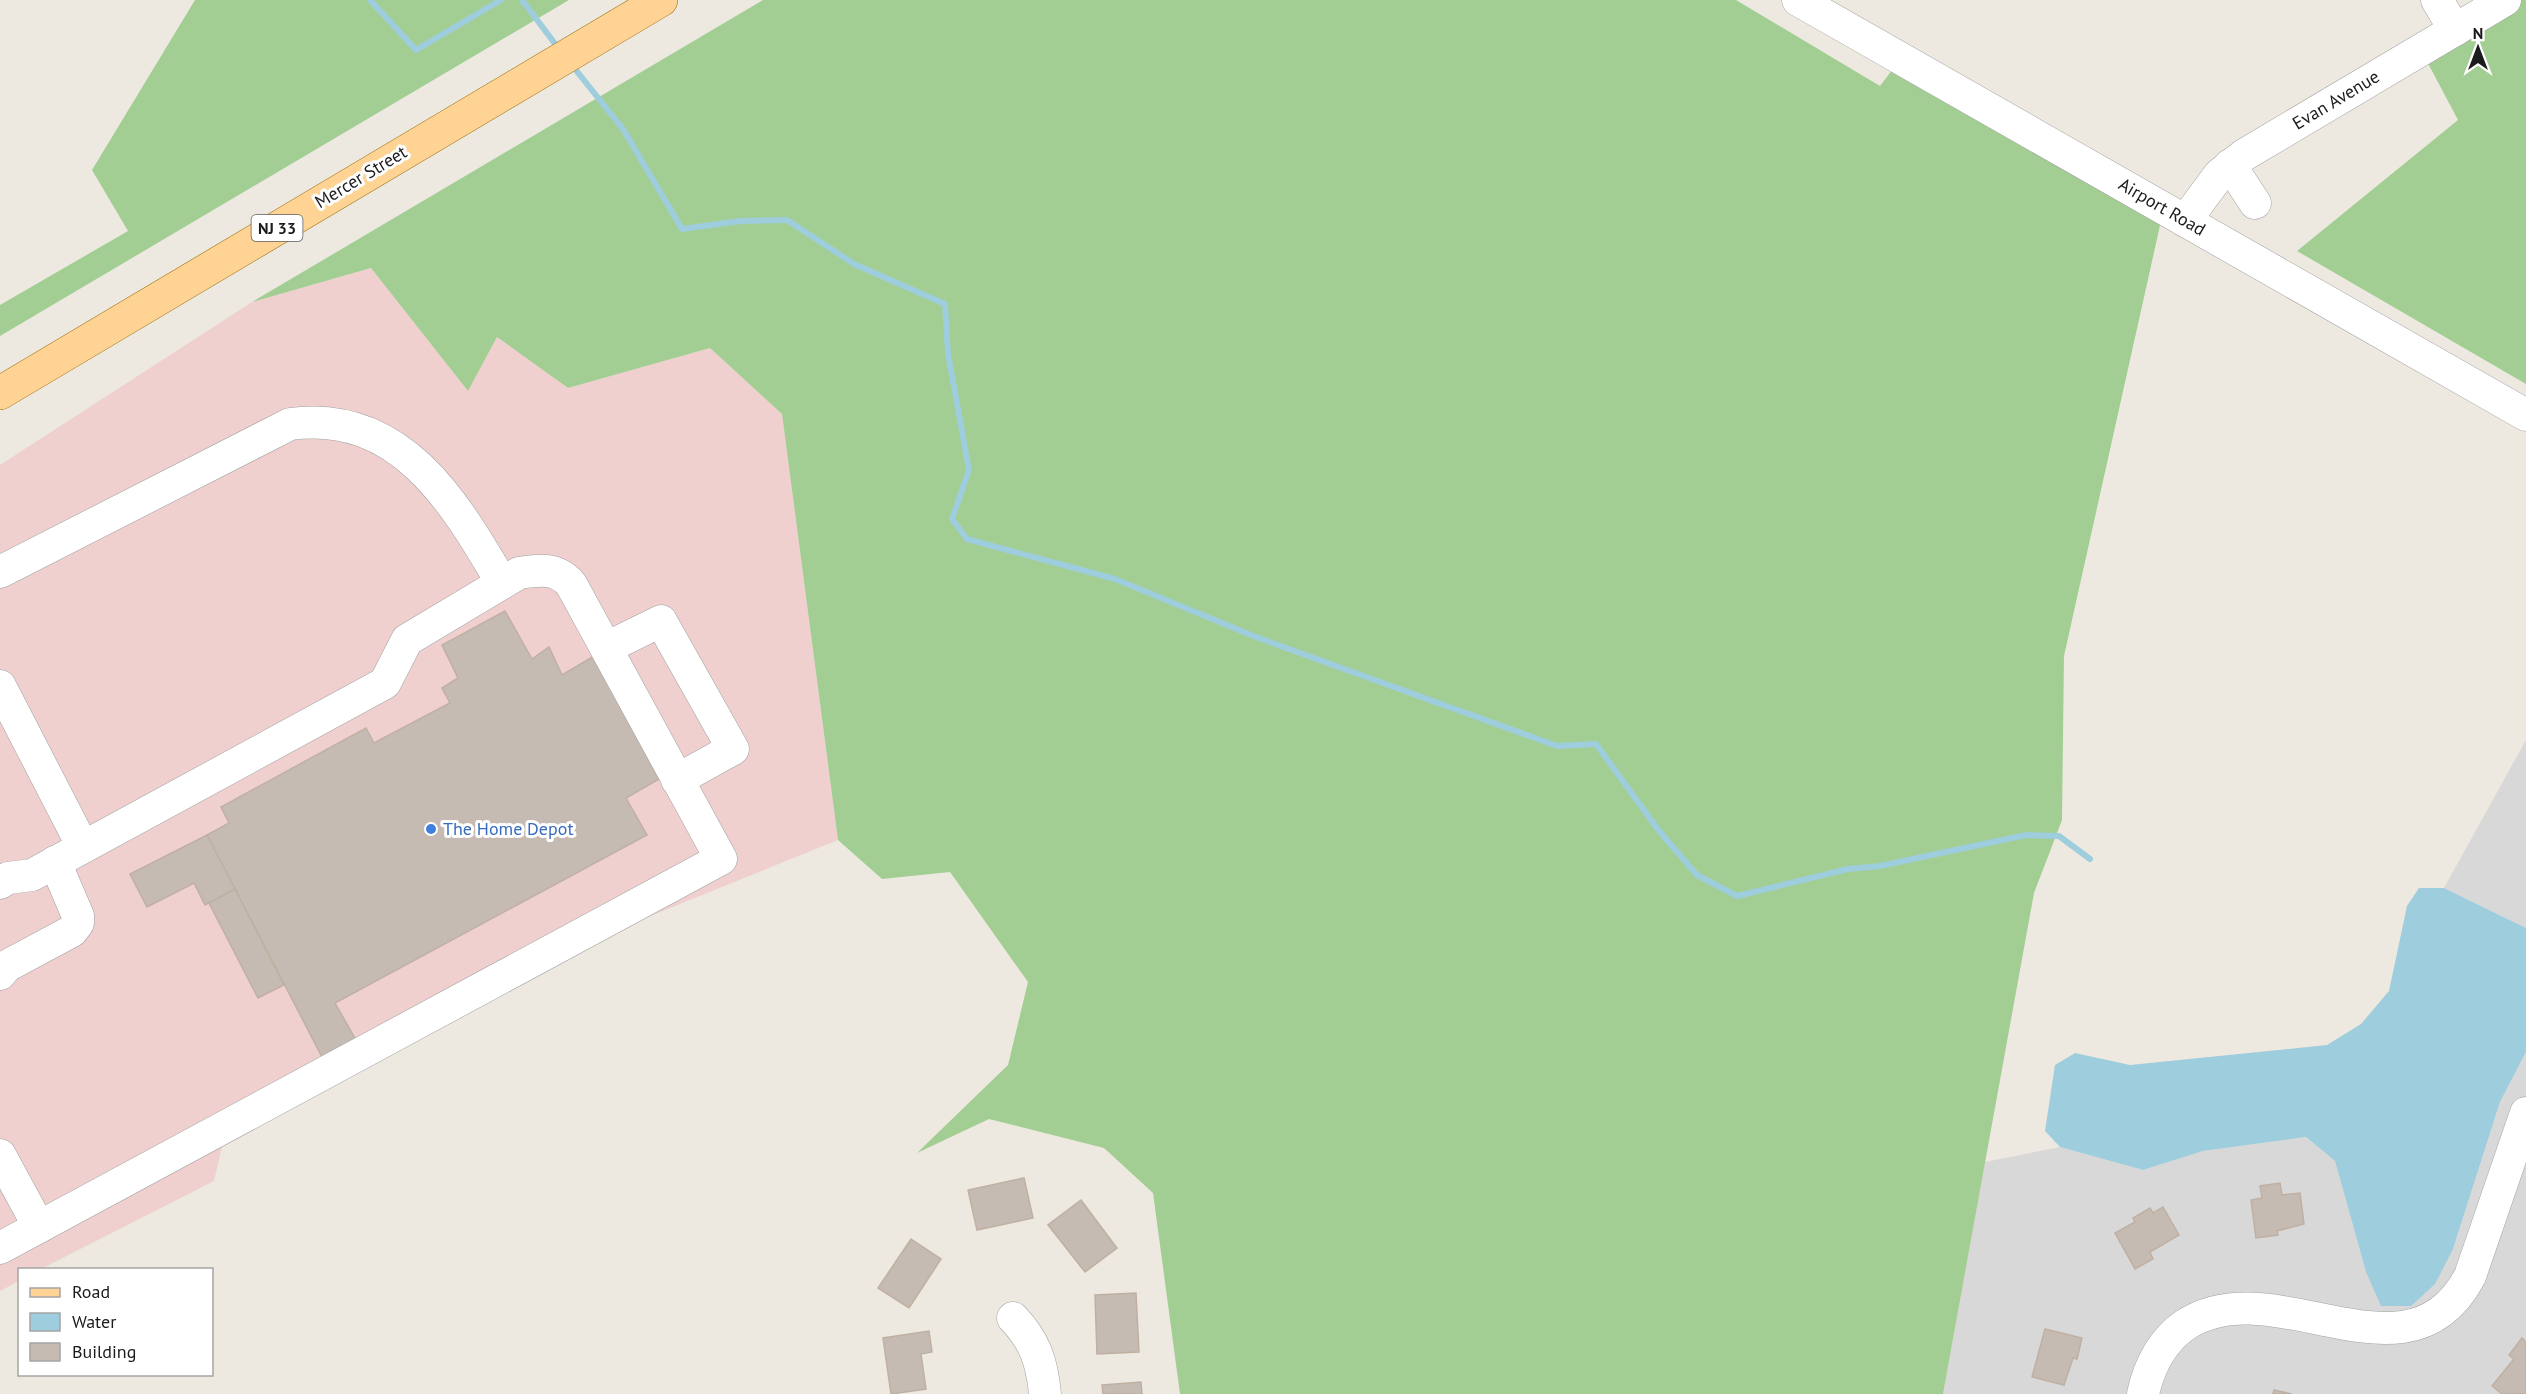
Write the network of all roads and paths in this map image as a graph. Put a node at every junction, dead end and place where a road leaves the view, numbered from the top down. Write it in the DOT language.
graph roads {
  1 [pos="661,0"];
  2 [pos="1798,0"];
  3 [pos="2437,0"];
  4 [pos="2505,0"];
  5 [pos="2455,30"];
  6 [pos="2230,165"];
  7 [pos="2255,203"];
  8 [pos="2185,221"];
  9 [pos="0,393"];
  10 [pos="2526,415"];
  11 [pos="0,572"];
  12 [pos="502,584"];
  13 [pos="606,648"];
  14 [pos="0,686"];
  15 [pos="677,780"];
  16 [pos="82,847"];
  17 [pos="43,868"];
  18 [pos="0,883"];
  19 [pos="0,901"];
  20 [pos="0,974"];
  21 [pos="2526,1113"];
  22 [pos="0,1155"];
  23 [pos="39,1227"];
  24 [pos="0,1248"];
  25 [pos="1012,1318"];
  26 [pos="1045,1394"];
  27 [pos="2143,1394"];
  1 -- 9 [label="main road, Mercer Street / NJ 33"];
  2 -- 8 [label="street, Airport Road"];
  3 -- 5 [label="street"];
  4 -- 5 [label="street, Evan Avenue"];
  5 -- 6 [label="street, Evan Avenue"];
  6 -- 7 [label="street"];
  6 -- 8 [label="street, Evan Avenue"];
  8 -- 10 [label="street, Airport Road"];
  11 -- 12 [label="street"];
  12 -- 13 [label="street"];
  12 -- 16 [label="street"];
  13 -- 15 [label="street"];
  13 -- 15 [label="street"];
  14 -- 16 [label="street"];
  15 -- 23 [label="street"];
  16 -- 17 [label="street"];
  17 -- 18 [label="street"];
  17 -- 19 [label="street"];
  17 -- 20 [label="street"];
  21 -- 27 [label="street"];
  22 -- 23 [label="street"];
  23 -- 24 [label="street"];
  25 -- 26 [label="street"];
}
